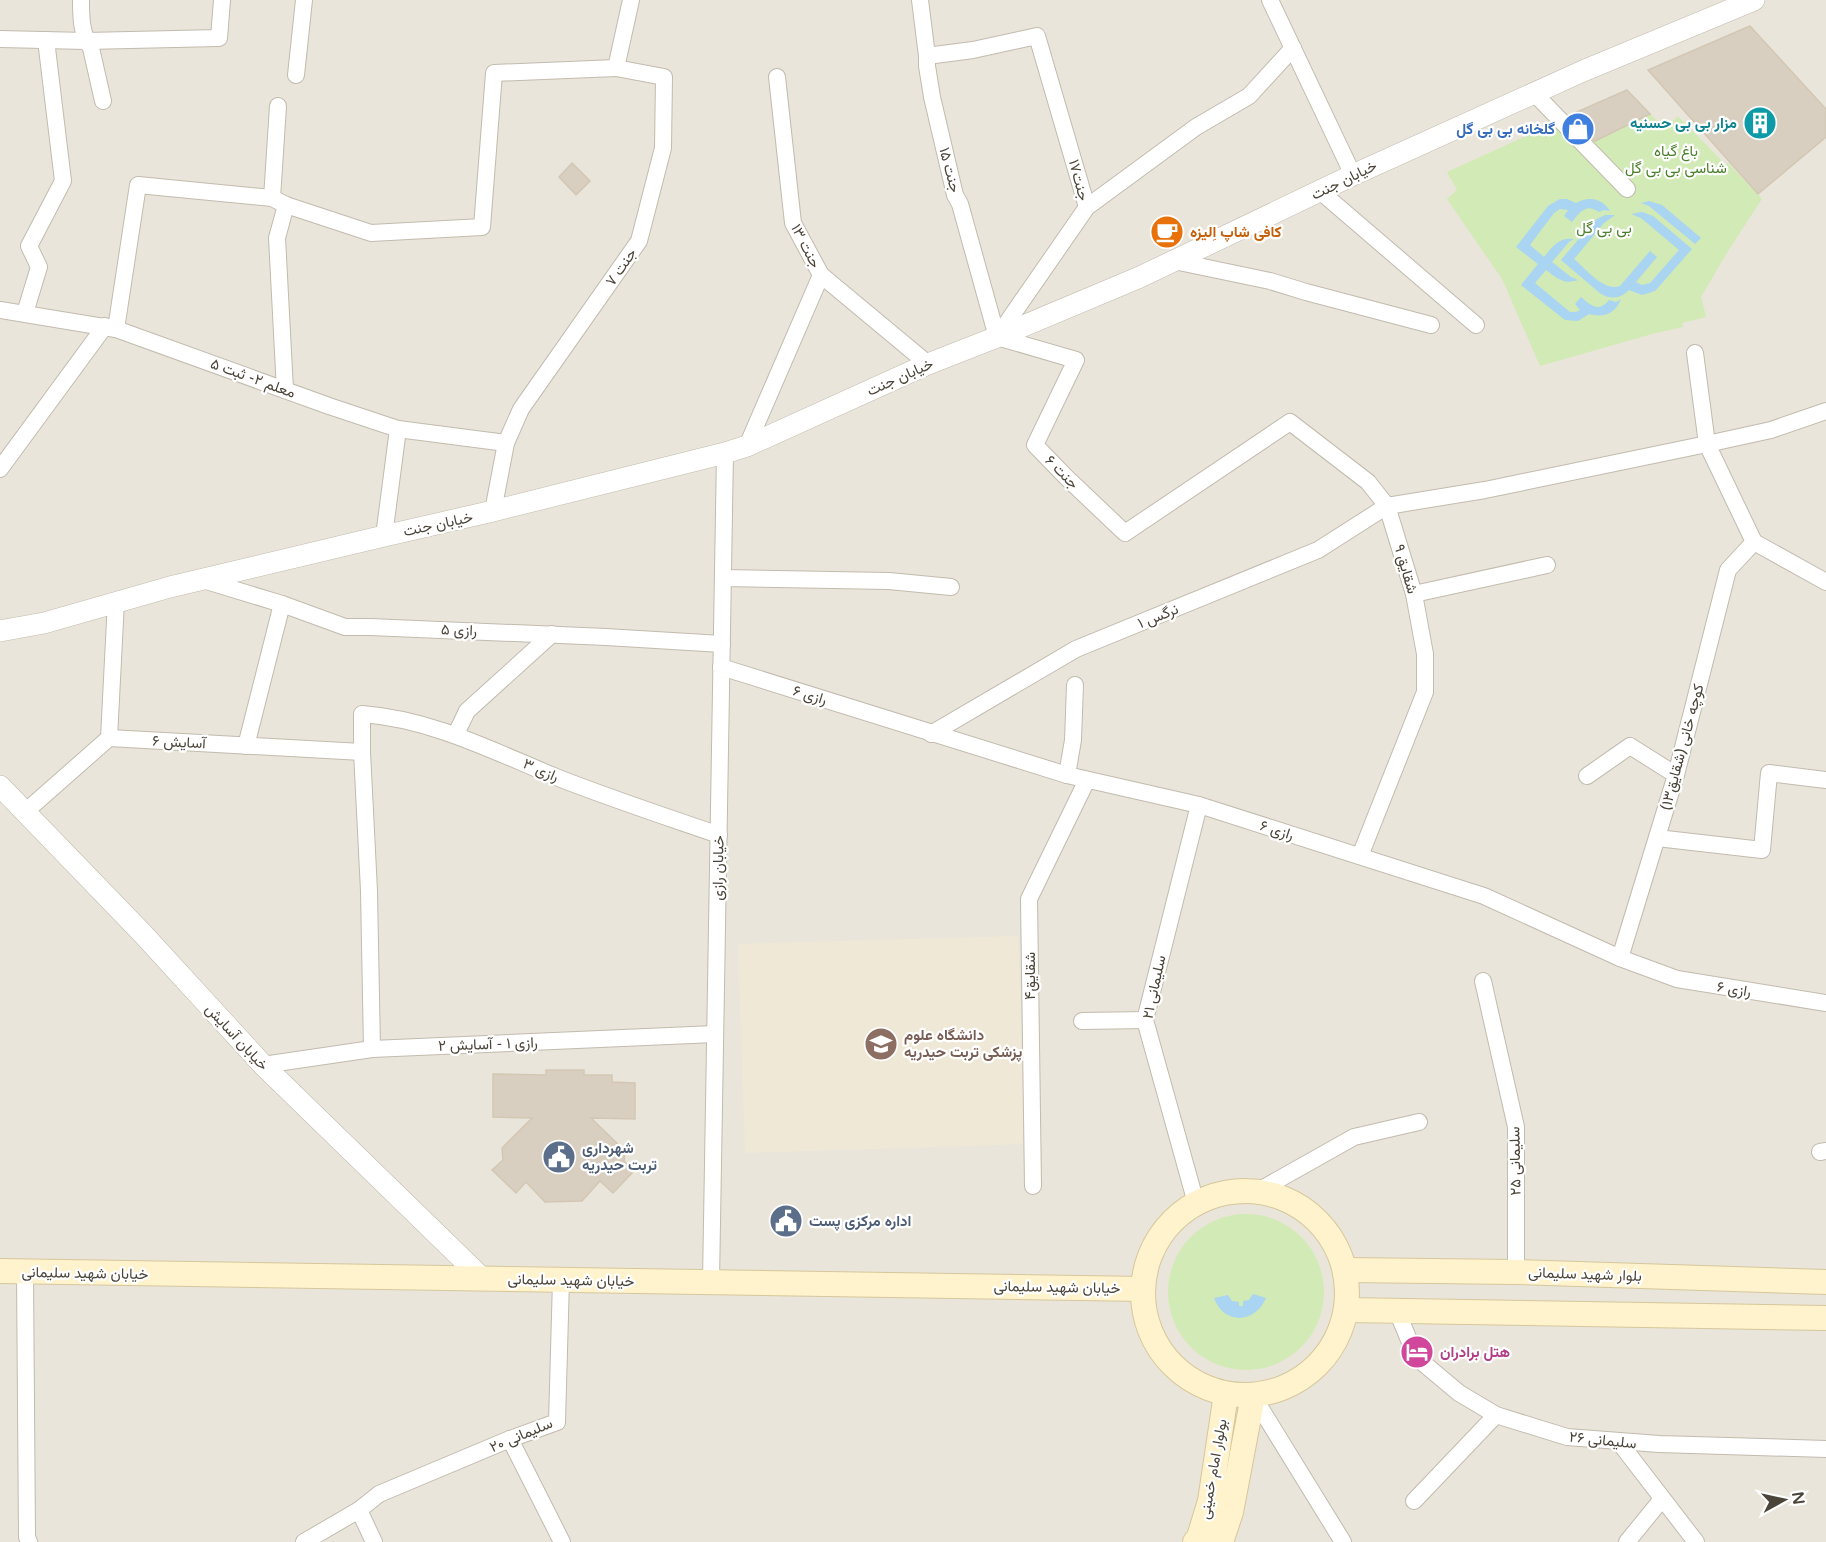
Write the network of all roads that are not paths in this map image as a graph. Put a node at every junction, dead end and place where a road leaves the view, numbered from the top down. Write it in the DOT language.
graph roads {
  1 [pos="81,0"];
  2 [pos="222,0"];
  3 [pos="304,0"];
  4 [pos="631,0"];
  5 [pos="920,0"];
  6 [pos="1270,0"];
  7 [pos="1754,0"];
  8 [pos="1726,5"];
  9 [pos="0,39"];
  10 [pos="46,40"];
  11 [pos="86,41"];
  12 [pos="1293,48"];
  13 [pos="927,56"];
  14 [pos="616,68"];
  15 [pos="296,75"];
  16 [pos="777,77"];
  17 [pos="1533,93"];
  18 [pos="103,101"];
  19 [pos="278,106"];
  20 [pos="1353,175"];
  21 [pos="1628,189"];
  22 [pos="1321,192"];
  23 [pos="279,202"];
  24 [pos="1087,207"];
  25 [pos="1174,261"];
  26 [pos="821,275"];
  27 [pos="0,310"];
  28 [pos="25,313"];
  29 [pos="1431,325"];
  30 [pos="1476,325"];
  31 [pos="110,328"];
  32 [pos="997,337"];
  33 [pos="1695,353"];
  34 [pos="928,364"];
  35 [pos="285,390"];
  36 [pos="1826,411"];
  37 [pos="398,429"];
  38 [pos="506,443"];
  39 [pos="1707,444"];
  40 [pos="747,446"];
  41 [pos="725,453"];
  42 [pos="0,469"];
  43 [pos="1202,482"];
  44 [pos="1387,506"];
  45 [pos="493,512"];
  46 [pos="384,536"];
  47 [pos="1754,542"];
  48 [pos="1547,565"];
  49 [pos="723,578"];
  50 [pos="203,580"];
  51 [pos="1826,582"];
  52 [pos="951,587"];
  53 [pos="1414,594"];
  54 [pos="116,601"];
  55 [pos="282,604"];
  56 [pos="1,631"];
  57 [pos="552,634"];
  58 [pos="722,644"];
  59 [pos="721,667"];
  60 [pos="1075,685"];
  61 [pos="456,734"];
  62 [pos="932,734"];
  63 [pos="108,738"];
  64 [pos="246,746"];
  65 [pos="362,752"];
  66 [pos="1067,775"];
  67 [pos="1676,775"];
  68 [pos="1587,776"];
  69 [pos="1087,780"];
  70 [pos="1826,780"];
  71 [pos="0,786"];
  72 [pos="1199,805"];
  73 [pos="25,812"];
  74 [pos="719,835"];
  75 [pos="1657,837"];
  76 [pos="1360,856"];
  77 [pos="1620,958"];
  78 [pos="1483,981"];
  79 [pos="1826,1003"];
  80 [pos="1145,1020"];
  81 [pos="1082,1021"];
  82 [pos="715,1034"];
  83 [pos="372,1049"];
  84 [pos="263,1065"];
  85 [pos="1419,1122"];
  86 [pos="1033,1186"];
  87 [pos="1258,1191"];
  88 [pos="1196,1203"];
  89 [pos="1345,1270"];
  90 [pos="0,1271"];
  91 [pos="26,1272"];
  92 [pos="1516,1272"];
  93 [pos="483,1279"];
  94 [pos="561,1280"];
  95 [pos="711,1282"];
  96 [pos="1826,1282"];
  97 [pos="1143,1289"];
  98 [pos="1346,1310"];
  99 [pos="1397,1311"];
  100 [pos="1826,1318"];
  101 [pos="1226,1394"];
  102 [pos="1253,1396"];
  103 [pos="1496,1415"];
  104 [pos="510,1439"];
  105 [pos="1619,1442"];
  106 [pos="1826,1449"];
  107 [pos="1662,1499"];
  108 [pos="1414,1501"];
  109 [pos="359,1510"];
  110 [pos="29,1542"];
  111 [pos="304,1542"];
  112 [pos="374,1542"];
  113 [pos="562,1542"];
  114 [pos="1195,1542"];
  115 [pos="1221,1542"];
  116 [pos="1343,1542"];
  117 [pos="1628,1542"];
  118 [pos="1696,1542"];
  1 -- 11 [label="street"];
  2 -- 11 [label="street"];
  3 -- 15 [label="street"];
  4 -- 14 [label="street"];
  5 -- 13 [label="street, جنت ۱۵"];
  6 -- 12 [label="street"];
  7 -- 8 [label="street, خیابان جنت"];
  8 -- 17 [label="street, خیابان جنت"];
  9 -- 10 [label="street"];
  10 -- 11 [label="street"];
  10 -- 28 [label="street"];
  11 -- 18 [label="street"];
  12 -- 20 [label="street"];
  12 -- 24 [label="street"];
  13 -- 24 [label="street, جنت۱۷"];
  13 -- 32 [label="street, جنت ۱۵"];
  14 -- 23 [label="street"];
  14 -- 38 [label="street, جنت ۷"];
  16 -- 26 [label="street, جنت ۱۳"];
  17 -- 20 [label="street, خیابان جنت"];
  17 -- 21 [label="street"];
  19 -- 23 [label="street"];
  20 -- 22 [label="street, خیابان جنت"];
  22 -- 25 [label="street, خیابان جنت"];
  22 -- 30 [label="street"];
  23 -- 31 [label="street"];
  23 -- 35 [label="street"];
  24 -- 32 [label="street, جنت۱۷"];
  25 -- 29 [label="street"];
  25 -- 32 [label="street, خیابان جنت"];
  26 -- 34 [label="street, جنت ۱۳"];
  26 -- 40 [label="street"];
  27 -- 28 [label="street, معلم ۲- ثبت ۵"];
  28 -- 31 [label="street, معلم ۲- ثبت ۵"];
  31 -- 35 [label="street, معلم ۲- ثبت ۵"];
  31 -- 42 [label="street"];
  32 -- 34 [label="street, خیابان جنت"];
  32 -- 43 [label="street, جنت ۶"];
  33 -- 39 [label="street"];
  34 -- 40 [label="street, خیابان جنت"];
  35 -- 37 [label="street, معلم ۲- ثبت ۵"];
  36 -- 39 [label="street"];
  37 -- 38 [label="street, معلم ۲- ثبت ۵"];
  37 -- 46 [label="street"];
  38 -- 45 [label="street, جنت ۷"];
  39 -- 44 [label="street"];
  39 -- 47 [label="street"];
  40 -- 41 [label="street, خیابان جنت"];
  41 -- 45 [label="street, خیابان جنت"];
  41 -- 49 [label="street, خیابان رازی"];
  43 -- 44 [label="street, شقایق ۹"];
  44 -- 53 [label="street, شقایق ۹"];
  44 -- 62 [label="street, نرگس ۱"];
  45 -- 46 [label="street, خیابان جنت"];
  46 -- 50 [label="street, خیابان جنت"];
  47 -- 51 [label="street"];
  47 -- 67 [label="street, کوچه خانی (شقایق۱۳)"];
  48 -- 53 [label="street"];
  49 -- 52 [label="street"];
  49 -- 58 [label="street, خیابان رازی"];
  50 -- 54 [label="street, خیابان جنت"];
  50 -- 55 [label="street, رازی ۵"];
  53 -- 76 [label="street, شقایق ۹"];
  54 -- 56 [label="street, خیابان جنت"];
  54 -- 63 [label="street"];
  55 -- 57 [label="street, رازی ۵"];
  55 -- 64 [label="street"];
  57 -- 58 [label="street, رازی ۵"];
  57 -- 61 [label="street"];
  58 -- 59 [label="street, خیابان رازی"];
  59 -- 62 [label="street, رازی ۶"];
  59 -- 74 [label="street, خیابان رازی"];
  60 -- 66 [label="street"];
  61 -- 65 [label="street, رازی ۳"];
  61 -- 74 [label="street, رازی ۳"];
  62 -- 66 [label="street, رازی ۶"];
  63 -- 64 [label="street, آسایش ۶"];
  63 -- 73 [label="street"];
  64 -- 65 [label="street, آسایش ۶"];
  65 -- 83 [label="street"];
  66 -- 69 [label="street, رازی ۶"];
  67 -- 68 [label="street"];
  67 -- 75 [label="street, کوچه خانی (شقایق۱۳)"];
  69 -- 72 [label="street, رازی ۶"];
  69 -- 86 [label="street, شقایق۴"];
  70 -- 75 [label="street"];
  71 -- 73 [label="street, خیابان آسایش"];
  72 -- 76 [label="street, رازی ۶"];
  72 -- 80 [label="street, سلیمانی ۲۱"];
  73 -- 84 [label="street, خیابان آسایش"];
  74 -- 82 [label="street, خیابان رازی"];
  75 -- 77 [label="street, کوچه خانی (شقایق۱۳)"];
  76 -- 77 [label="street, رازی ۶"];
  77 -- 79 [label="street, رازی ۶"];
  78 -- 92 [label="street, سلیمانی ۲۵"];
  80 -- 81 [label="street"];
  80 -- 88 [label="street, سلیمانی ۲۱"];
  82 -- 83 [label="street, رازی ۱ - آسایش ۲"];
  82 -- 95 [label="street, خیابان رازی"];
  83 -- 84 [label="street, رازی ۱ - آسایش ۲"];
  84 -- 93 [label="street, خیابان آسایش"];
  85 -- 87 [label="street"];
  87 -- 88 [label="main road"];
  87 -- 89 [label="main road"];
  88 -- 97 [label="main road"];
  89 -- 92 [label="main road, بلوار شهید سلیمانی"];
  89 -- 98 [label="main road"];
  90 -- 91 [label="main road, خیابان شهید سلیمانی"];
  91 -- 93 [label="main road, خیابان شهید سلیمانی"];
  91 -- 110 [label="street"];
  92 -- 96 [label="main road, بلوار شهید سلیمانی"];
  93 -- 94 [label="main road, خیابان شهید سلیمانی"];
  94 -- 95 [label="main road, خیابان شهید سلیمانی"];
  94 -- 104 [label="street, سلیمانی ۲۰"];
  95 -- 97 [label="main road, خیابان شهید سلیمانی"];
  97 -- 101 [label="main road"];
  98 -- 99 [label="main road"];
  98 -- 102 [label="main road"];
  99 -- 100 [label="main road"];
  99 -- 103 [label="street, سلیمانی ۲۶"];
  101 -- 102 [label="main road"];
  101 -- 114 [label="main road, بولوار امام خمینی"];
  102 -- 115 [label="main road, بولوار امام خمینی"];
  102 -- 116 [label="street"];
  103 -- 105 [label="street, سلیمانی ۲۶"];
  103 -- 108 [label="street"];
  104 -- 109 [label="street, سلیمانی ۲۰"];
  104 -- 113 [label="street"];
  105 -- 106 [label="street, سلیمانی ۲۶"];
  105 -- 107 [label="street"];
  107 -- 117 [label="street"];
  107 -- 118 [label="street"];
  109 -- 111 [label="street, سلیمانی ۲۰"];
  109 -- 112 [label="street"];
}
